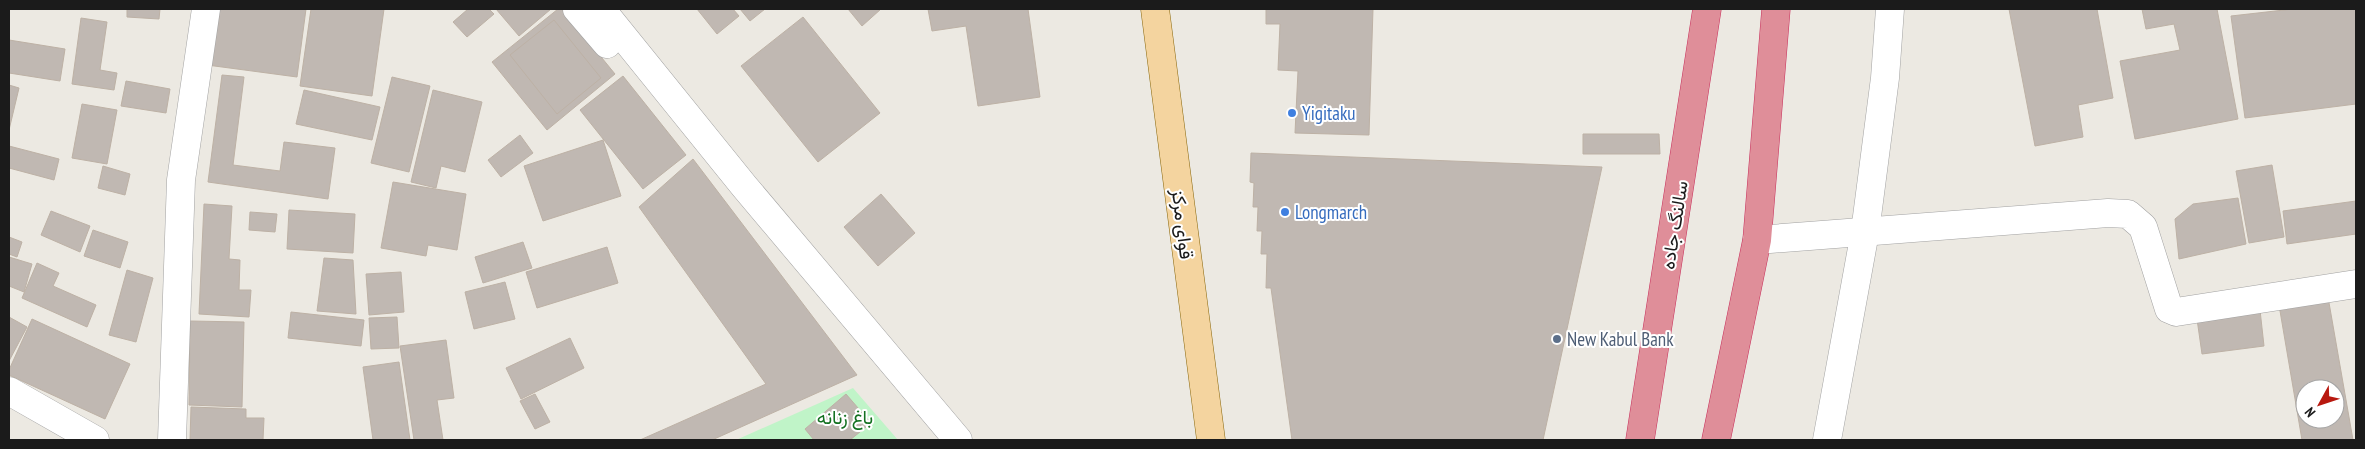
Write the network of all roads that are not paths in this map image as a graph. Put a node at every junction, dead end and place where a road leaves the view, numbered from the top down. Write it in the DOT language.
graph roads {
  1 [pos="206,9"];
  2 [pos="577,9"];
  3 [pos="601,9"];
  4 [pos="1155,9"];
  5 [pos="1707,9"];
  6 [pos="1776,9"];
  7 [pos="1890,9"];
  8 [pos="687,116"];
  9 [pos="1865,232"];
  10 [pos="1758,240"];
  11 [pos="2356,284"];
  12 [pos="9,391"];
  13 [pos="95,440"];
  14 [pos="172,440"];
  15 [pos="958,440"];
  16 [pos="1211,440"];
  17 [pos="1640,440"];
  18 [pos="1716,440"];
  19 [pos="1827,440"];
  1 -- 14 [label="street"];
  2 -- 8 [label="street"];
  3 -- 8 [label="street"];
  4 -- 16 [label="main road, قوای مرکز"];
  5 -- 17 [label="highway, سالنگ جاده"];
  6 -- 10 [label="highway"];
  7 -- 9 [label="street"];
  8 -- 15 [label="street"];
  9 -- 10 [label="street"];
  9 -- 11 [label="street"];
  9 -- 19 [label="street"];
  10 -- 18 [label="highway"];
  12 -- 13 [label="street"];
}
